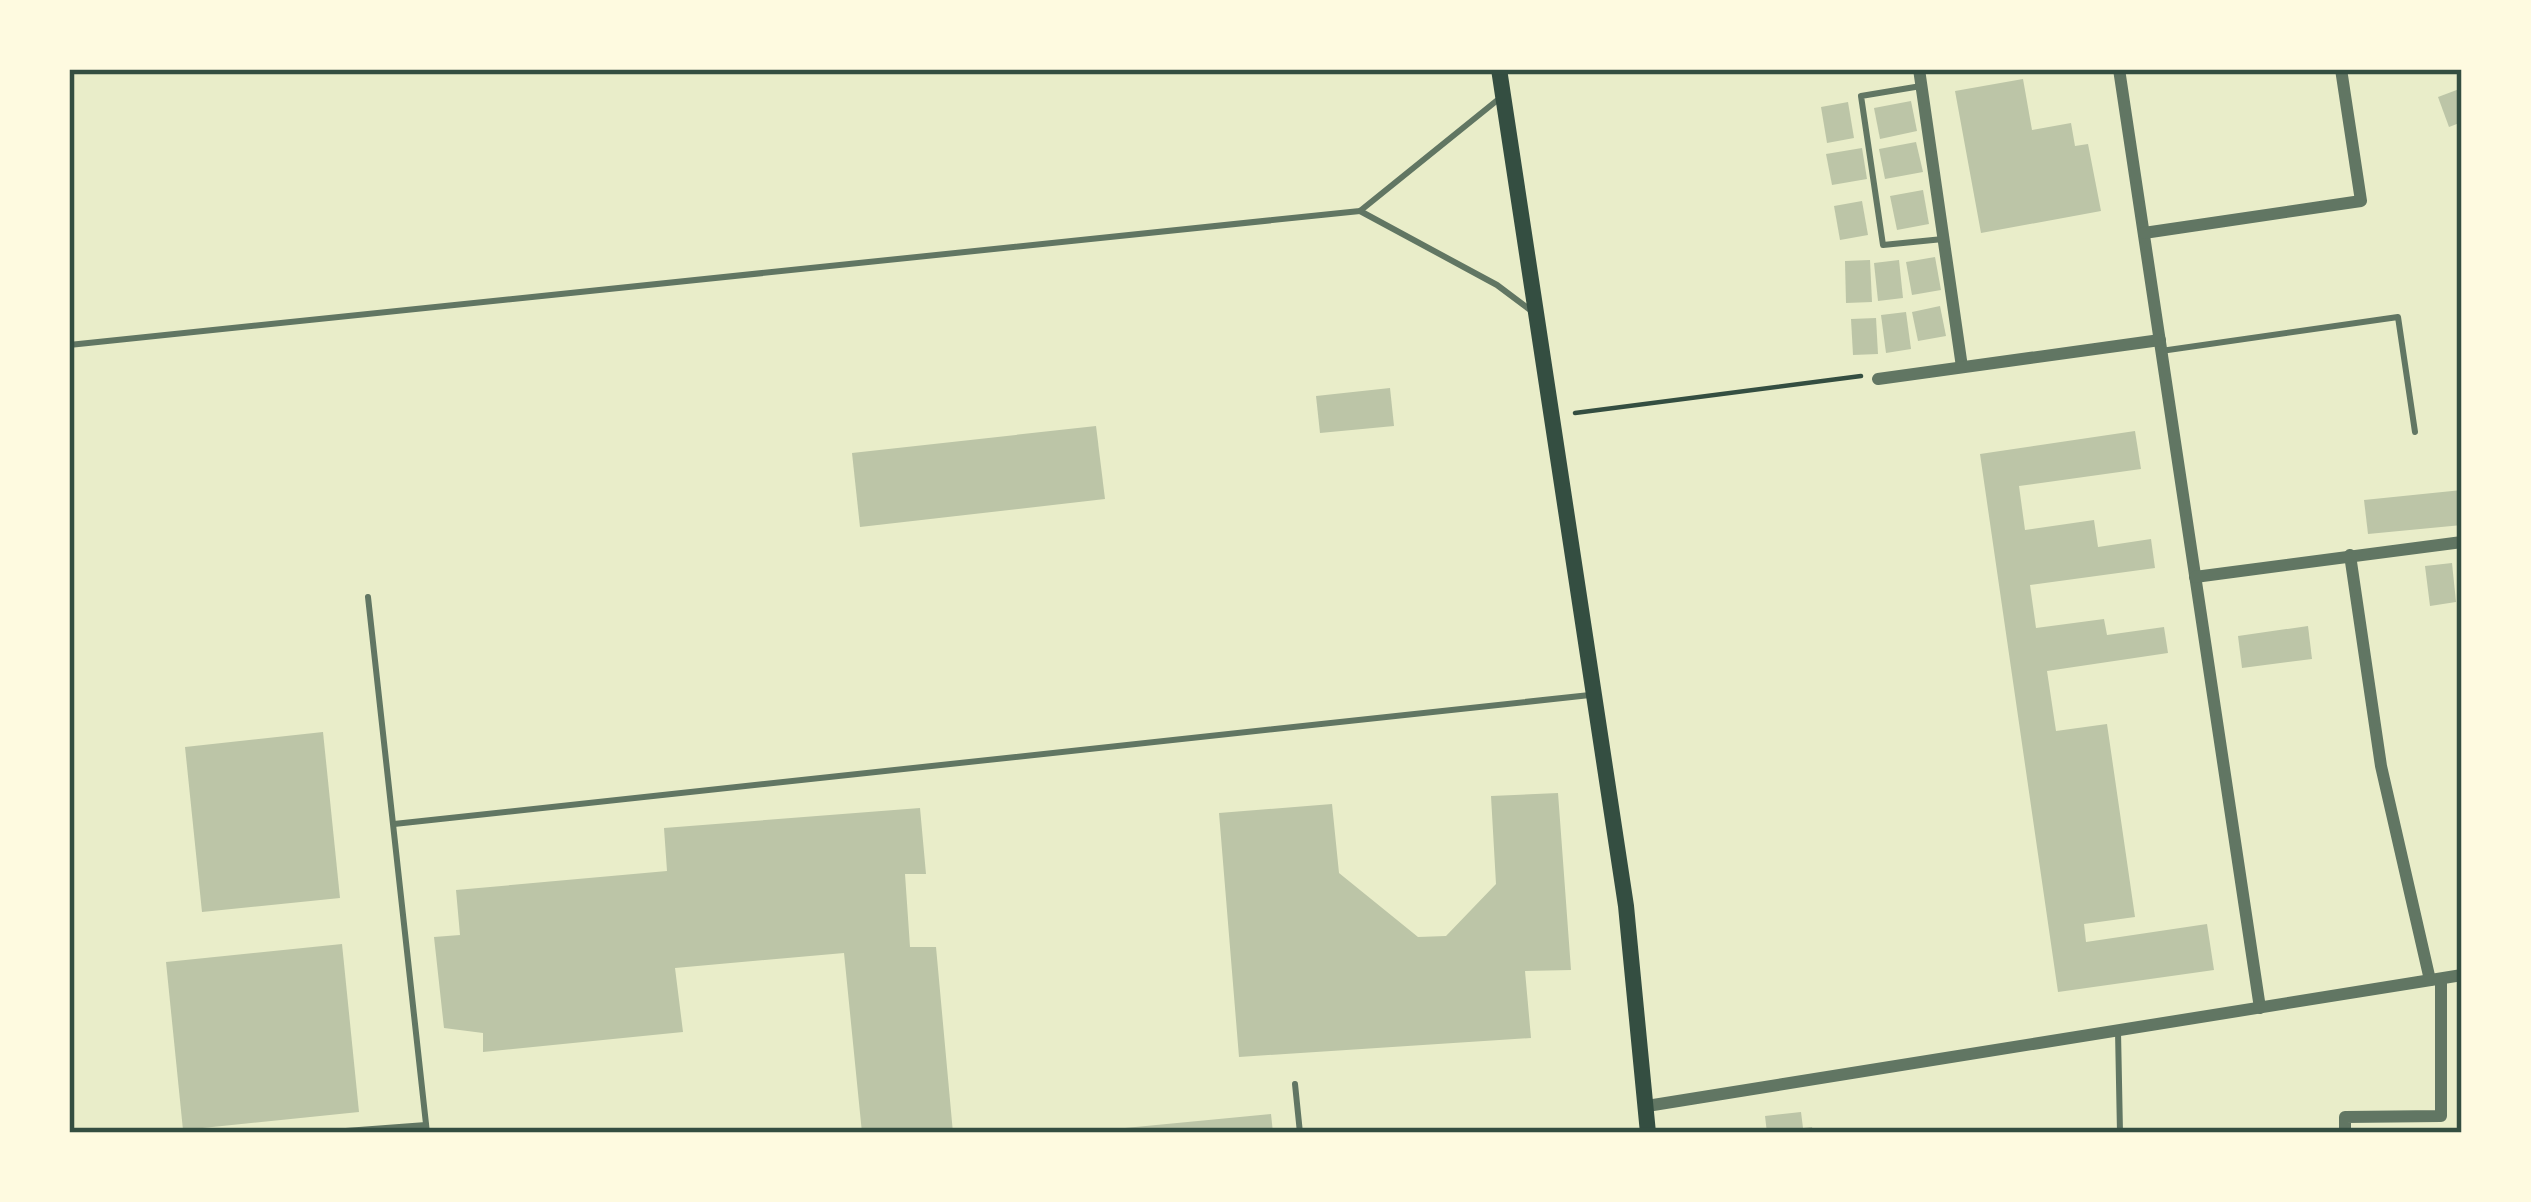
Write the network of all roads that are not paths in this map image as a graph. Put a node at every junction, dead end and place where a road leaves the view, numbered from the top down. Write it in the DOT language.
graph roads {
  1 [pos="1498,69"];
  2 [pos="1918,69"];
  3 [pos="2119,69"];
  4 [pos="2341,69"];
  5 [pos="1921,86"];
  6 [pos="1502,95"];
  7 [pos="1360,211"];
  8 [pos="2144,233"];
  9 [pos="1943,239"];
  10 [pos="1537,315"];
  11 [pos="69,345"];
  12 [pos="2161,345"];
  13 [pos="1962,367"];
  14 [pos="1878,379"];
  15 [pos="2415,432"];
  16 [pos="2462,542"];
  17 [pos="2350,556"];
  18 [pos="2195,578"];
  19 [pos="368,597"];
  20 [pos="1593,695"];
  21 [pos="394,824"];
  22 [pos="2462,975"];
  23 [pos="2435,980"];
  24 [pos="2260,1008"];
  25 [pos="2118,1030"];
  26 [pos="1294,1084"];
  27 [pos="1648,1106"];
  28 [pos="426,1129"];
  29 [pos="319,1133"];
  30 [pos="1300,1133"];
  31 [pos="1648,1133"];
  32 [pos="2120,1133"];
  33 [pos="2345,1133"];
  1 -- 6 [label="main road"];
  2 -- 5 [label="street"];
  3 -- 8 [label="street"];
  4 -- 8 [label="street"];
  5 -- 9 [label="street"];
  5 -- 9 [label="lane"];
  6 -- 7 [label="lane"];
  6 -- 10 [label="main road"];
  7 -- 10 [label="lane"];
  7 -- 11 [label="lane"];
  8 -- 12 [label="street"];
  9 -- 13 [label="street"];
  10 -- 20 [label="main road"];
  12 -- 13 [label="street"];
  12 -- 15 [label="lane"];
  12 -- 18 [label="street"];
  13 -- 14 [label="street"];
  16 -- 17 [label="street"];
  17 -- 18 [label="street"];
  17 -- 23 [label="street"];
  18 -- 24 [label="street"];
  19 -- 21 [label="lane"];
  20 -- 21 [label="lane"];
  20 -- 27 [label="main road"];
  21 -- 28 [label="lane"];
  22 -- 23 [label="street"];
  23 -- 24 [label="street"];
  23 -- 33 [label="street"];
  24 -- 25 [label="street"];
  25 -- 27 [label="street"];
  25 -- 32 [label="lane"];
  26 -- 30 [label="lane"];
  27 -- 31 [label="main road"];
  28 -- 29 [label="lane"];
}
